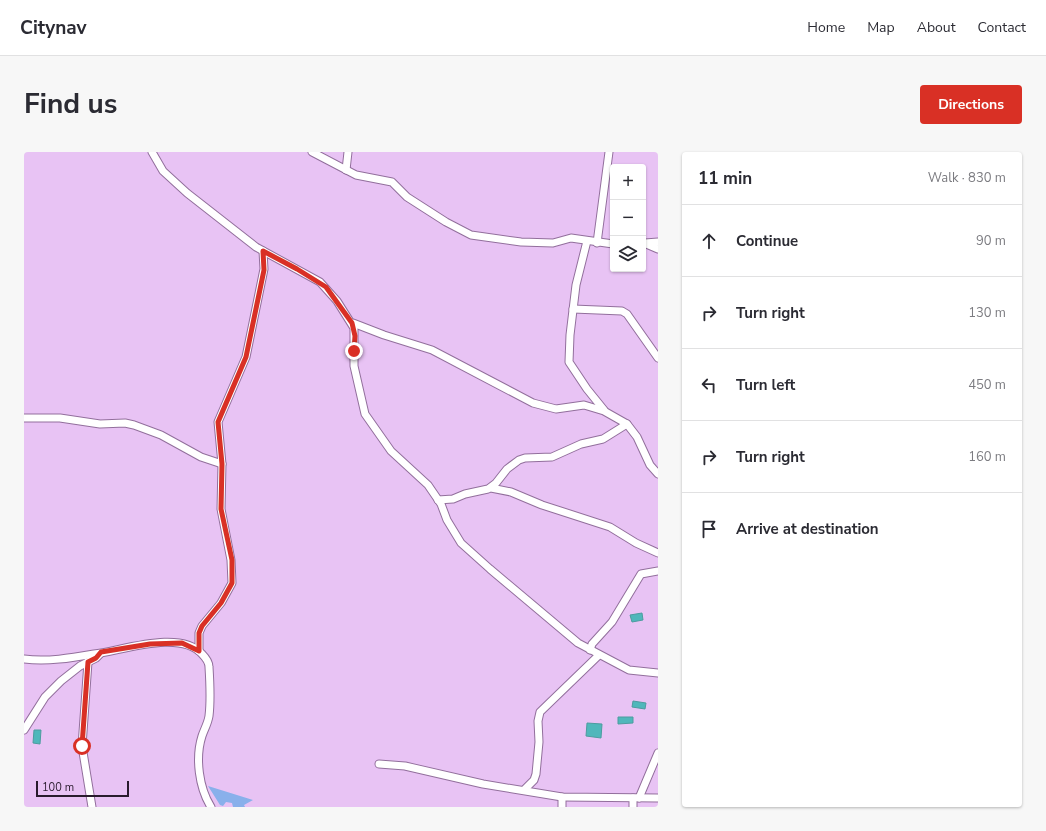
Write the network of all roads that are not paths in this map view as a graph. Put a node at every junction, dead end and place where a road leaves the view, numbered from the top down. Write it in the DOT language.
graph roads {
  1 [pos="152,152"];
  2 [pos="312,152"];
  3 [pos="348,152"];
  4 [pos="609,152"];
  5 [pos="346,170"];
  6 [pos="587,241"];
  7 [pos="597,242"];
  8 [pos="658,242"];
  9 [pos="610,244"];
  10 [pos="646,244"];
  11 [pos="646,245"];
  12 [pos="658,249"];
  13 [pos="263,251"];
  14 [pos="574,309"];
  15 [pos="352,323"];
  16 [pos="658,358"];
  17 [pos="604,411"];
  18 [pos="24,418"];
  19 [pos="627,424"];
  20 [pos="222,464"];
  21 [pos="658,474"];
  22 [pos="491,488"];
  23 [pos="438,500"];
  24 [pos="658,553"];
  25 [pos="658,570"];
  26 [pos="590,650"];
  27 [pos="199,651"];
  28 [pos="101,652"];
  29 [pos="599,655"];
  30 [pos="24,659"];
  31 [pos="88,662"];
  32 [pos="658,673"];
  33 [pos="24,730"];
  34 [pos="658,753"];
  35 [pos="379,764"];
  36 [pos="524,790"];
  37 [pos="562,797"];
  38 [pos="636,798"];
  39 [pos="658,798"];
  40 [pos="92,807"];
  41 [pos="211,807"];
  42 [pos="562,807"];
  43 [pos="633,807"];
  1 -- 13 [label="street"];
  2 -- 5 [label="street"];
  3 -- 5 [label="street"];
  4 -- 7 [label="street"];
  5 -- 6 [label="street"];
  6 -- 7 [label="street"];
  6 -- 14 [label="street"];
  7 -- 9 [label="street"];
  8 -- 10 [label="street"];
  11 -- 12 [label="street"];
  13 -- 15 [label="street"];
  13 -- 20 [label="street"];
  14 -- 16 [label="street"];
  14 -- 17 [label="street"];
  15 -- 17 [label="street"];
  15 -- 23 [label="street"];
  17 -- 19 [label="street"];
  18 -- 20 [label="street"];
  19 -- 21 [label="street"];
  19 -- 22 [label="street"];
  20 -- 27 [label="street"];
  22 -- 23 [label="street"];
  22 -- 24 [label="street"];
  23 -- 26 [label="street"];
  25 -- 26 [label="street"];
  26 -- 29 [label="street"];
  27 -- 28 [label="street"];
  27 -- 41 [label="street"];
  28 -- 30 [label="street"];
  28 -- 31 [label="street"];
  29 -- 32 [label="street"];
  29 -- 36 [label="street"];
  31 -- 33 [label="street"];
  31 -- 40 [label="street"];
  34 -- 38 [label="street"];
  35 -- 36 [label="street"];
  36 -- 37 [label="street"];
  37 -- 38 [label="street"];
  37 -- 42 [label="street"];
  38 -- 39 [label="street"];
  38 -- 43 [label="street"];
}
